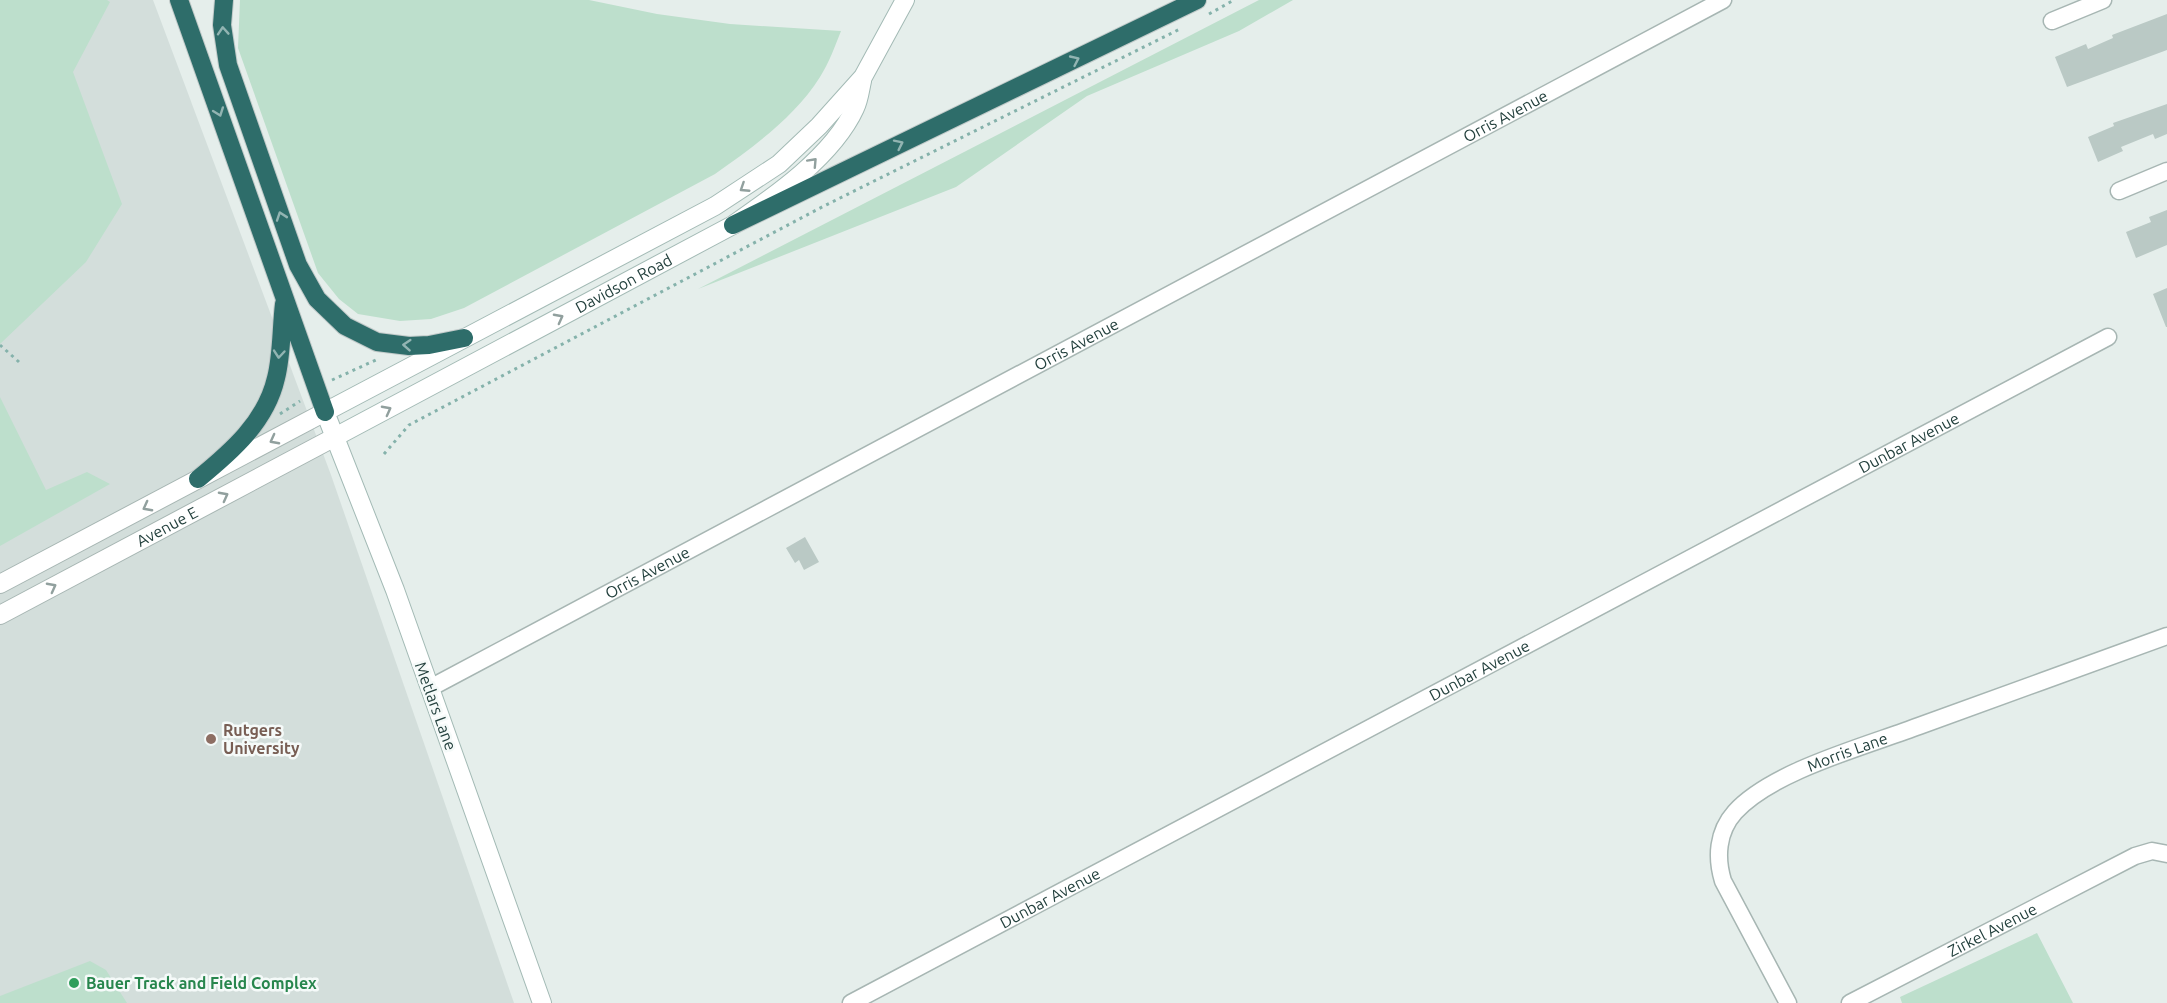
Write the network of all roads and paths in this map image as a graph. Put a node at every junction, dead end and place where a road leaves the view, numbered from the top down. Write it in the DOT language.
graph roads {
  1 [pos="179,0"];
  2 [pos="224,0"];
  3 [pos="904,0"];
  4 [pos="1234,0"];
  5 [pos="1723,0"];
  6 [pos="2103,0"];
  7 [pos="1201,8"];
  8 [pos="2052,21"];
  9 [pos="1186,26"];
  10 [pos="863,77"];
  11 [pos="2167,171"];
  12 [pos="2119,191"];
  13 [pos="733,225"];
  14 [pos="284,296"];
  15 [pos="2108,337"];
  16 [pos="464,338"];
  17 [pos="0,345"];
  18 [pos="387,355"];
  19 [pos="19,362"];
  20 [pos="325,383"];
  21 [pos="300,401"];
  22 [pos="325,412"];
  23 [pos="276,417"];
  24 [pos="335,437"];
  25 [pos="384,454"];
  26 [pos="198,479"];
  27 [pos="0,584"];
  28 [pos="0,615"];
  29 [pos="2167,636"];
  30 [pos="430,688"];
  31 [pos="2167,854"];
  32 [pos="542,1003"];
  33 [pos="851,1003"];
  34 [pos="1788,1003"];
  35 [pos="1850,1003"];
  1 -- 14 [label="highway, one-way"];
  16 -- 2 [label="highway, one-way"];
  3 -- 10 [label="main road, Davidson Road"];
  4 -- 7 [label="path"];
  5 -- 30 [label="street, Orris Avenue"];
  6 -- 8 [label="street"];
  13 -- 7 [label="highway, one-way"];
  9 -- 25 [label="path"];
  13 -- 10 [label="main road, Davidson Road, one-way"];
  10 -- 16 [label="main road, Davidson Road, one-way"];
  11 -- 12 [label="street"];
  24 -- 13 [label="main road, Davidson Road, one-way"];
  14 -- 22 [label="highway"];
  14 -- 26 [label="highway, one-way"];
  15 -- 33 [label="street, Dunbar Avenue"];
  16 -- 22 [label="main road, Davidson Road"];
  17 -- 19 [label="path"];
  18 -- 20 [label="path"];
  21 -- 23 [label="path"];
  22 -- 24 [label="main road, Metlars Lane"];
  22 -- 26 [label="main road, Avenue E, one-way"];
  28 -- 24 [label="main road, Avenue E, one-way"];
  24 -- 30 [label="main road, Metlars Lane"];
  26 -- 27 [label="main road, Avenue E, one-way"];
  29 -- 34 [label="street, Morris Lane"];
  30 -- 32 [label="main road, Metlars Lane"];
  31 -- 35 [label="street, Zirkel Avenue"];
}
